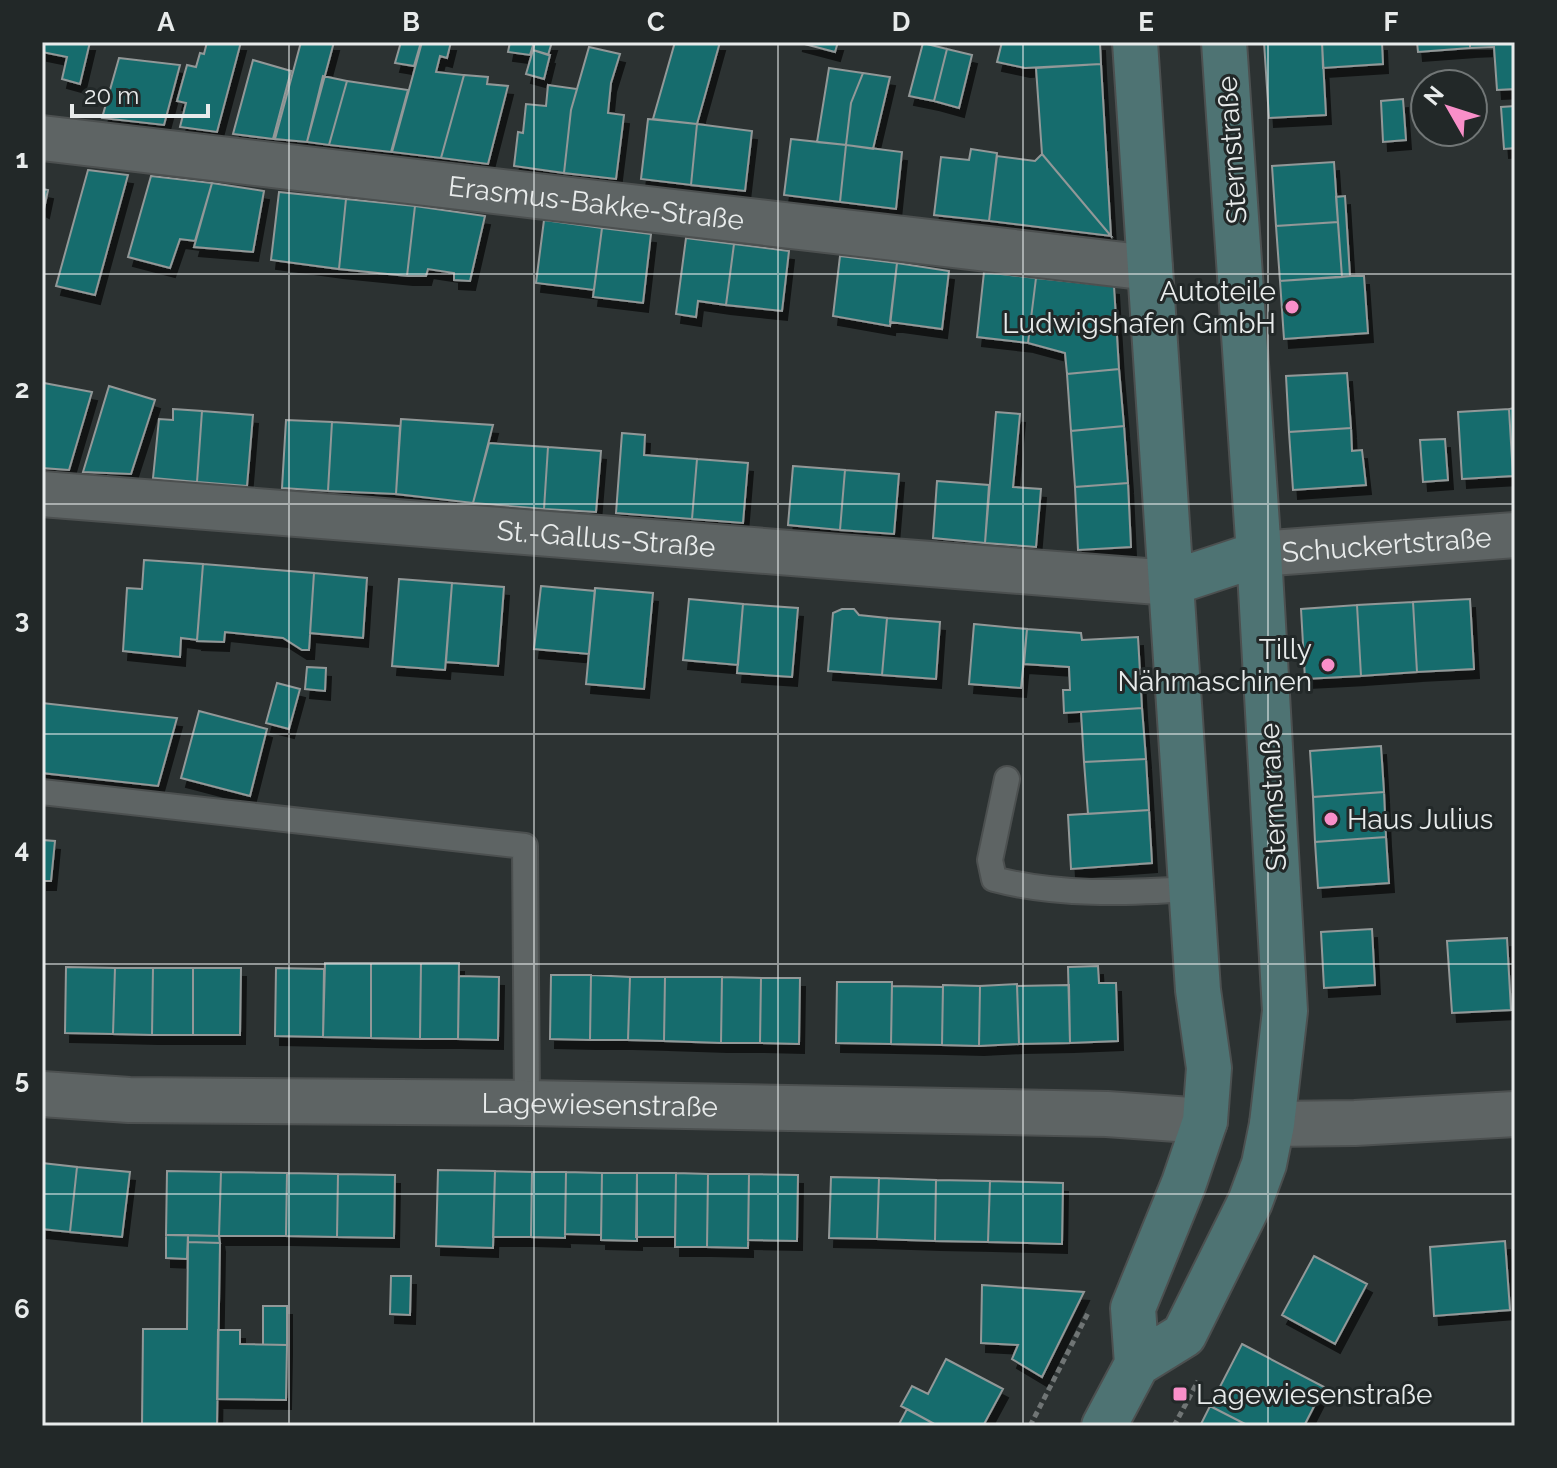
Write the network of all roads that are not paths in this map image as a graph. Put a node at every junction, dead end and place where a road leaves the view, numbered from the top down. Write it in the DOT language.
graph roads {
  1 [pos="1135,42"];
  2 [pos="1224,42"];
  3 [pos="42,138"];
  4 [pos="1150,268"];
  5 [pos="42,494"];
  6 [pos="1515,535"];
  7 [pos="1259,554"];
  8 [pos="1171,583"];
  9 [pos="1007,779"];
  10 [pos="42,792"];
  11 [pos="1192,889"];
  12 [pos="42,1094"];
  13 [pos="527,1103"];
  14 [pos="1515,1114"];
  15 [pos="1205,1121"];
  16 [pos="1272,1124"];
  17 [pos="1137,1364"];
  18 [pos="1104,1426"];
  1 -- 4 [label="main road"];
  2 -- 7 [label="main road, Sternstraße"];
  3 -- 4 [label="street, Erasmus-Bakke-Straße"];
  4 -- 8 [label="main road"];
  5 -- 8 [label="street, St.-Gallus-Straße"];
  6 -- 7 [label="street, Schuckertstraße"];
  7 -- 8 [label="main road"];
  7 -- 16 [label="main road, Sternstraße"];
  8 -- 11 [label="main road"];
  9 -- 11 [label="lane"];
  10 -- 13 [label="lane"];
  11 -- 15 [label="main road"];
  12 -- 13 [label="street, Lagewiesenstraße"];
  13 -- 15 [label="street, Lagewiesenstraße"];
  14 -- 16 [label="street"];
  15 -- 16 [label="main road"];
  15 -- 17 [label="main road"];
  16 -- 17 [label="main road, Sternstraße"];
  17 -- 18 [label="main road"];
}
